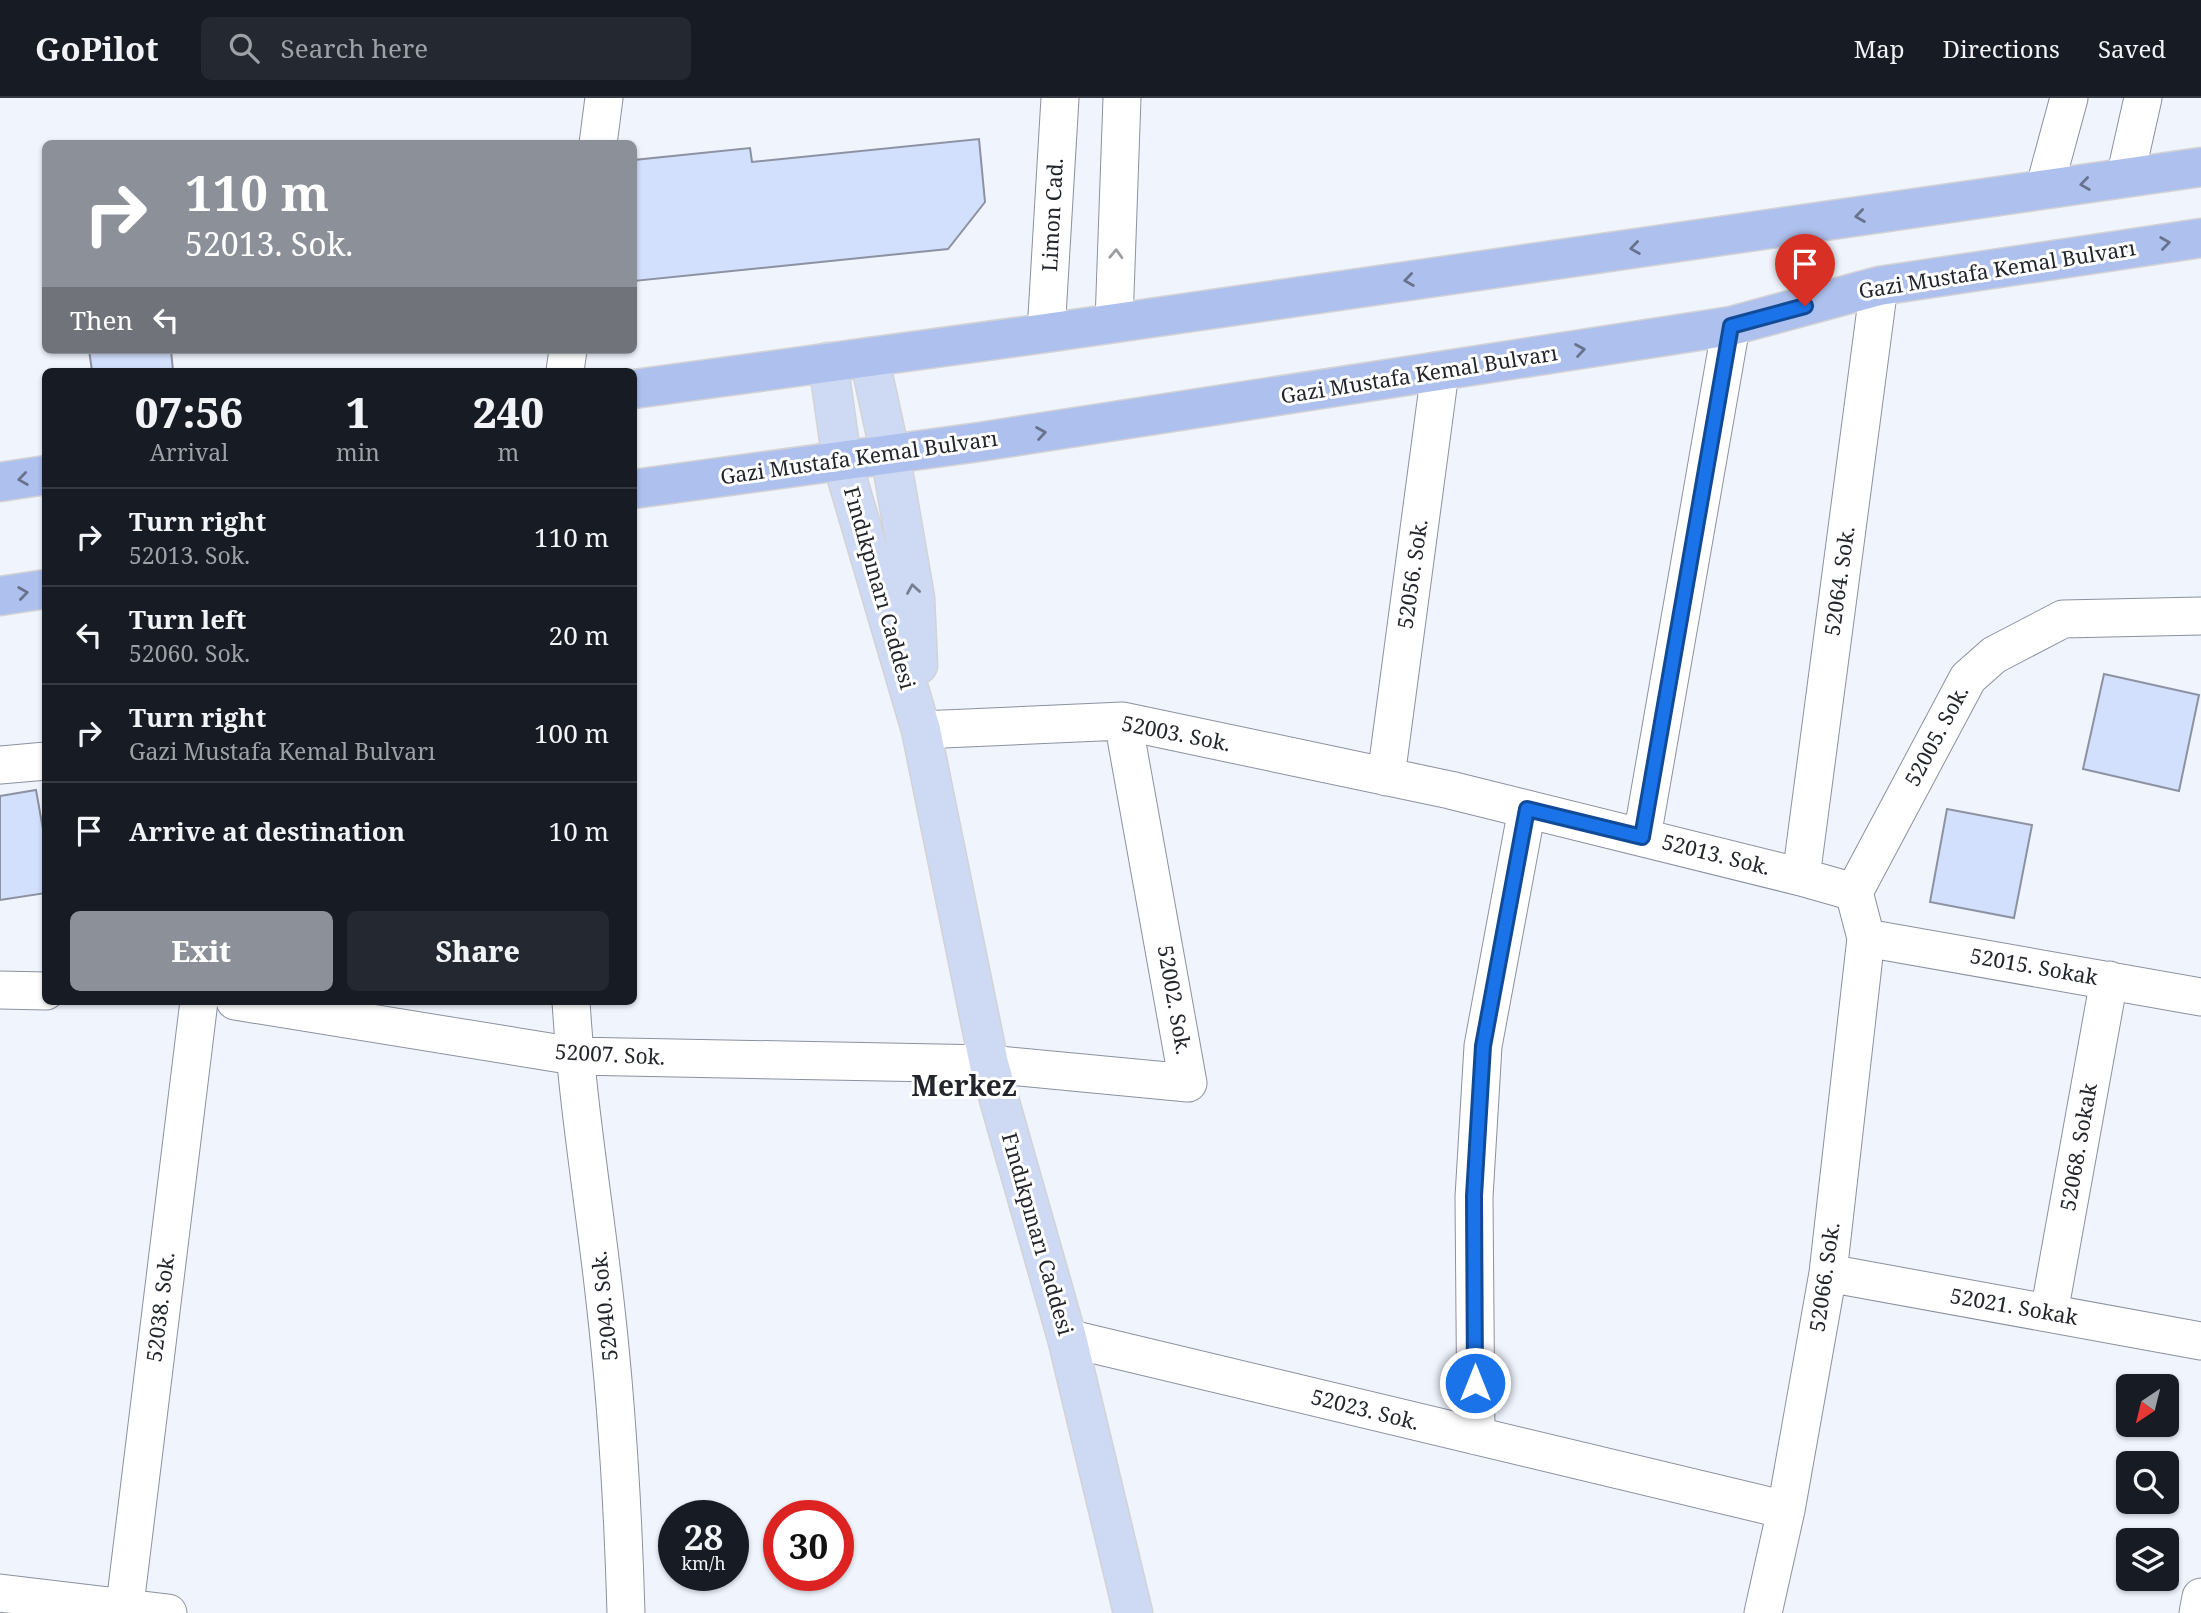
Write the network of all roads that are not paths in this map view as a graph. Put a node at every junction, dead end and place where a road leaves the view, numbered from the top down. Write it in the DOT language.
graph roads {
  1 [pos="604,98"];
  2 [pos="1060,98"];
  3 [pos="1122,98"];
  4 [pos="2068,98"];
  5 [pos="2143,98"];
  6 [pos="598,140"];
  7 [pos="2201,167"];
  8 [pos="2125,178"];
  9 [pos="2044,190"];
  10 [pos="2201,238"];
  11 [pos="1879,286"];
  12 [pos="1114,323"];
  13 [pos="1731,326"];
  14 [pos="1046,333"];
  15 [pos="869,357"];
  16 [pos="828,362"];
  17 [pos="1440,372"];
  18 [pos="637,389"];
  19 [pos="890,453"];
  20 [pos="842,461"];
  21 [pos="42,476"];
  22 [pos="0,482"];
  23 [pos="637,489"];
  24 [pos="42,590"];
  25 [pos="0,596"];
  26 [pos="2201,616"];
  27 [pos="1123,721"];
  28 [pos="921,730"];
  29 [pos="42,761"];
  30 [pos="0,765"];
  31 [pos="1386,777"];
  32 [pos="1527,809"];
  33 [pos="1642,837"];
  34 [pos="1801,877"];
  35 [pos="1854,892"];
  36 [pos="1866,938"];
  37 [pos="2109,981"];
  38 [pos="0,990"];
  39 [pos="42,991"];
  40 [pos="2201,997"];
  41 [pos="199,1005"];
  42 [pos="261,1005"];
  43 [pos="570,1005"];
  44 [pos="574,1056"];
  45 [pos="989,1064"];
  46 [pos="1828,1273"];
  47 [pos="2049,1313"];
  48 [pos="1067,1338"];
  49 [pos="2201,1341"];
  50 [pos="1476,1436"];
  51 [pos="1786,1510"];
  52 [pos="0,1593"];
  53 [pos="2201,1597"];
  54 [pos="124,1610"];
  55 [pos="168,1613"];
  56 [pos="626,1613"];
  57 [pos="1133,1613"];
  58 [pos="1763,1613"];
  59 [pos="2198,1613"];
  1 -- 6 [label="street"];
  2 -- 14 [label="street, Limon Cad."];
  12 -- 3 [label="street, one-way"];
  4 -- 9 [label="street"];
  5 -- 8 [label="street"];
  7 -- 8 [label="highway"];
  8 -- 9 [label="highway, one-way"];
  9 -- 12 [label="highway, one-way"];
  11 -- 10 [label="highway, Gazi Mustafa Kemal Bulvarı, one-way"];
  11 -- 13 [label="highway, Gazi Mustafa Kemal Bulvarı"];
  11 -- 34 [label="street, 52064. Sok."];
  12 -- 14 [label="highway"];
  17 -- 13 [label="highway, Gazi Mustafa Kemal Bulvarı, one-way"];
  13 -- 33 [label="street"];
  14 -- 15 [label="highway"];
  15 -- 16 [label="highway"];
  15 -- 19 [label="main road, Fındıkpınarı Caddesi"];
  16 -- 18 [label="highway"];
  16 -- 20 [label="main road, Fındıkpınarı Caddesi"];
  19 -- 17 [label="highway, Gazi Mustafa Kemal Bulvarı, one-way"];
  17 -- 31 [label="street, 52056. Sok."];
  19 -- 20 [label="highway, Gazi Mustafa Kemal Bulvarı"];
  28 -- 19 [label="main road, Fındıkpınarı Caddesi, one-way"];
  20 -- 23 [label="highway, Gazi Mustafa Kemal Bulvarı"];
  20 -- 28 [label="main road, Fındıkpınarı Caddesi"];
  21 -- 22 [label="highway, one-way"];
  25 -- 24 [label="highway, one-way"];
  26 -- 35 [label="street, 52005. Sok."];
  27 -- 28 [label="street, 52003. Sok."];
  27 -- 31 [label="street, 52003. Sok."];
  27 -- 45 [label="street, 52002. Sok."];
  28 -- 45 [label="main road, Fındıkpınarı Caddesi"];
  29 -- 30 [label="street"];
  31 -- 32 [label="street, 52013. Sok."];
  32 -- 33 [label="street, 52013. Sok."];
  32 -- 50 [label="street"];
  33 -- 34 [label="street, 52013. Sok."];
  34 -- 35 [label="street"];
  35 -- 36 [label="street"];
  36 -- 37 [label="street, 52015. Sokak"];
  36 -- 46 [label="street, 52066. Sok."];
  37 -- 40 [label="street, 52015. Sokak"];
  37 -- 47 [label="street, 52068. Sokak"];
  38 -- 39 [label="street"];
  41 -- 54 [label="street, 52038. Sok."];
  42 -- 44 [label="street, 52007. Sok."];
  43 -- 44 [label="street, 52040. Sok."];
  44 -- 45 [label="street, 52007. Sok."];
  44 -- 56 [label="street, 52040. Sok."];
  45 -- 48 [label="main road, Fındıkpınarı Caddesi"];
  46 -- 47 [label="street, 52021. Sokak"];
  46 -- 51 [label="street, 52066. Sok."];
  47 -- 49 [label="street, 52021. Sokak"];
  48 -- 50 [label="street, 52023. Sok."];
  48 -- 57 [label="main road, Fındıkpınarı Caddesi"];
  50 -- 51 [label="street, 52023. Sok."];
  51 -- 58 [label="street, 52066. Sok."];
  52 -- 54 [label="street"];
  53 -- 59 [label="street"];
  54 -- 55 [label="street"];
}
